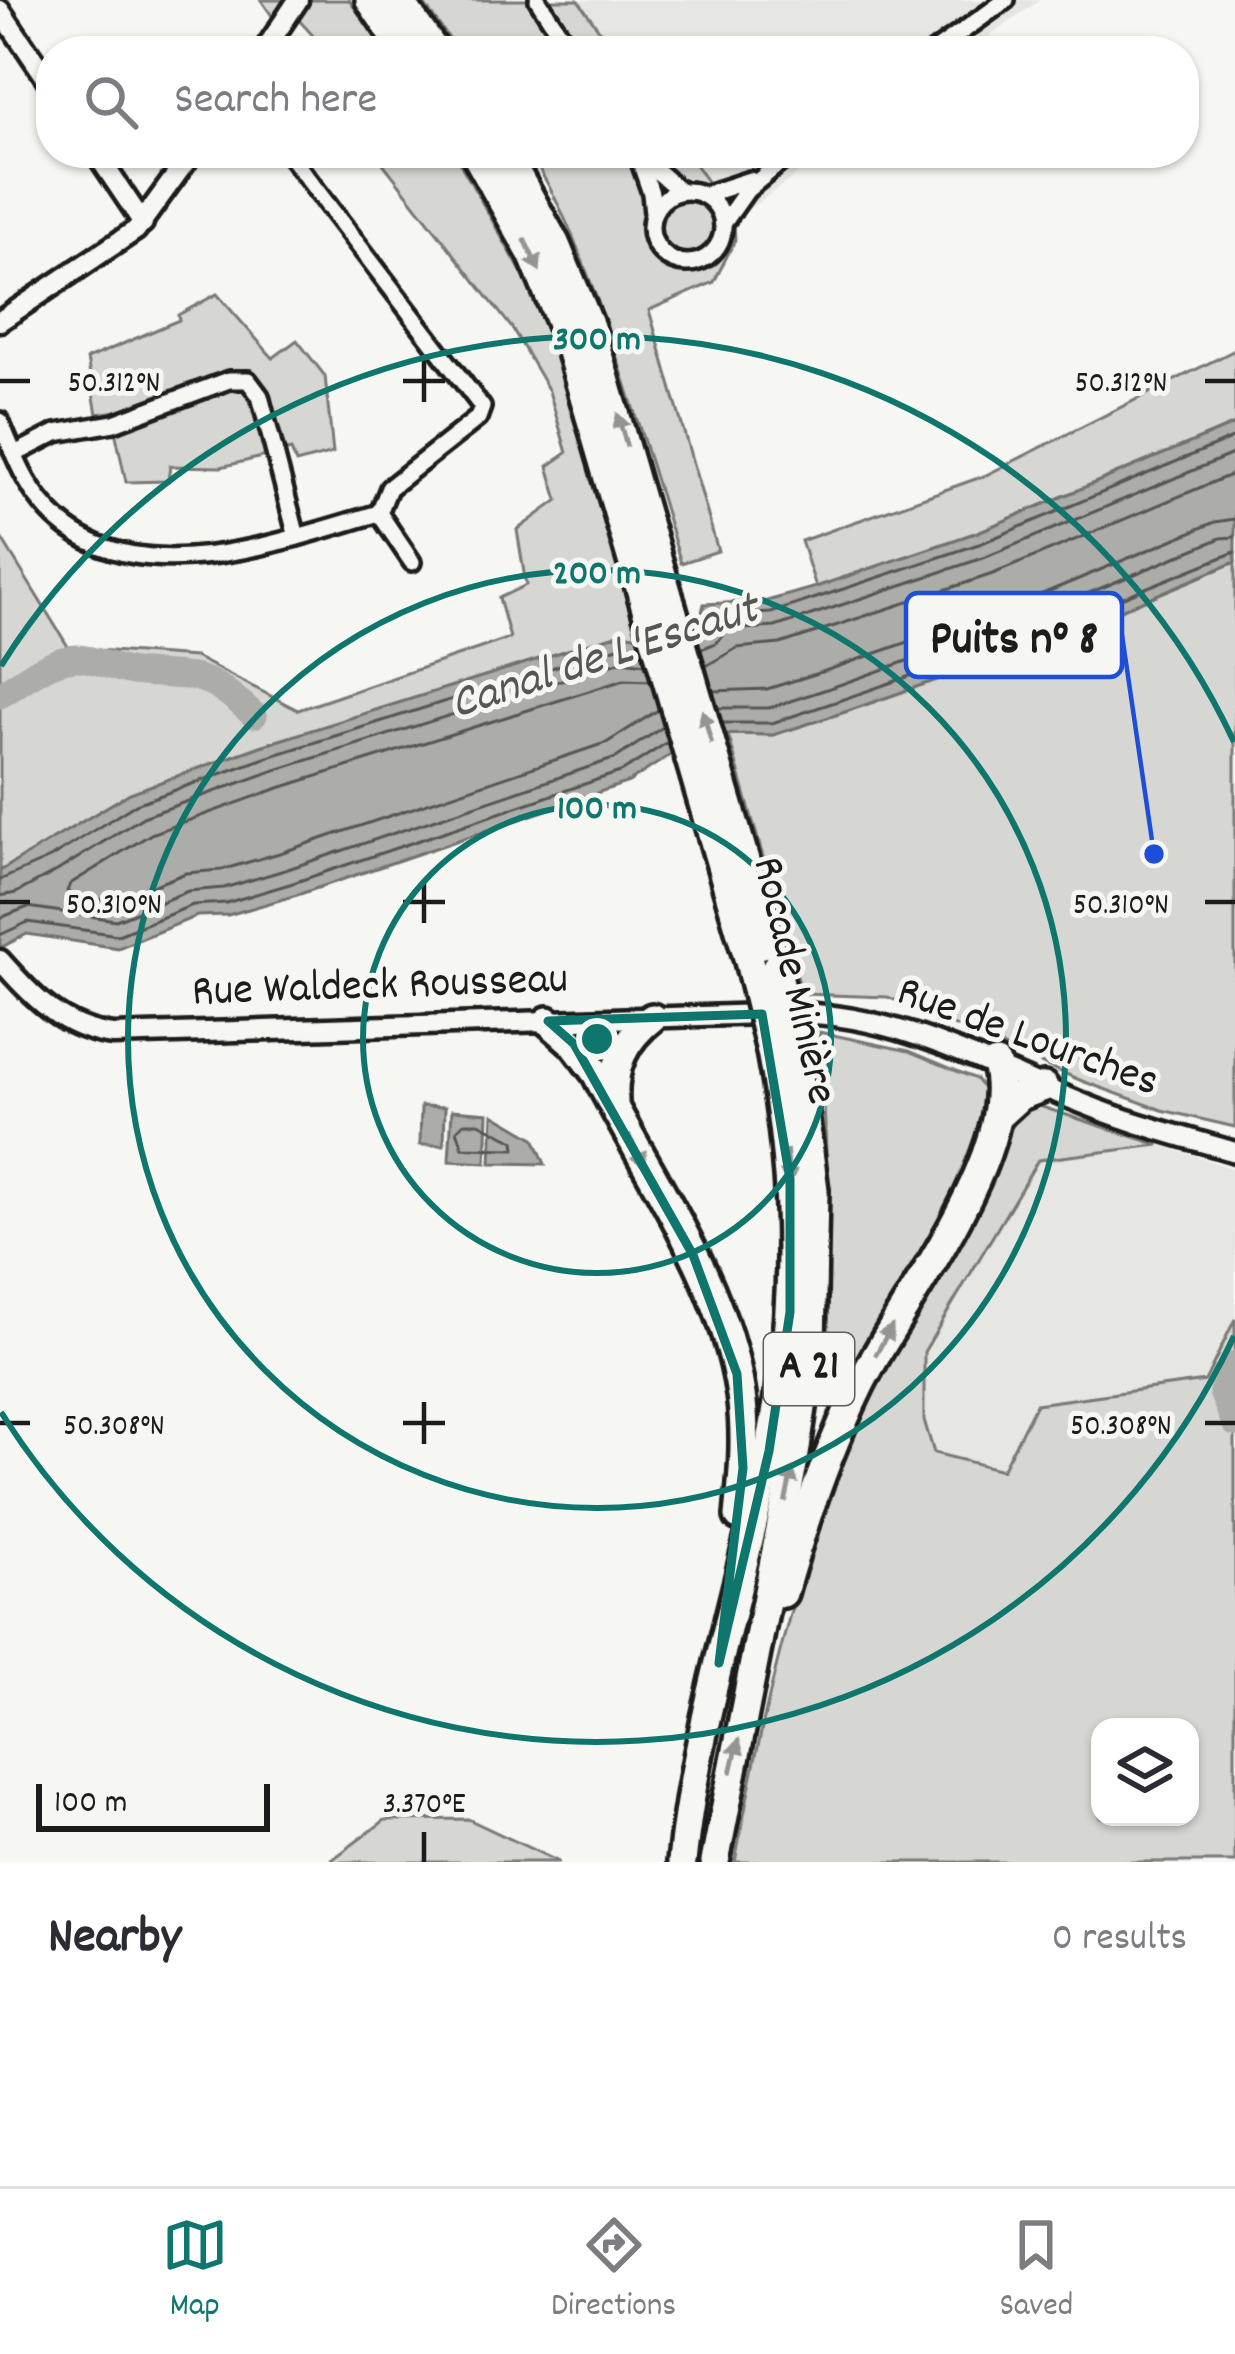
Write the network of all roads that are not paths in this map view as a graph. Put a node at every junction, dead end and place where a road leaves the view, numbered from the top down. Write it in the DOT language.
graph roads {
  1 [pos="298,0"];
  2 [pos="370,0"];
  3 [pos="399,0"];
  4 [pos="538,0"];
  5 [pos="1006,0"];
  6 [pos="9,6"];
  7 [pos="274,36"];
  8 [pos="394,36"];
  9 [pos="424,36"];
  10 [pos="561,36"];
  11 [pos="955,36"];
  12 [pos="36,57"];
  13 [pos="106,168"];
  14 [pos="181,168"];
  15 [pos="299,168"];
  16 [pos="484,168"];
  17 [pos="514,168"];
  18 [pos="642,168"];
  19 [pos="654,168"];
  20 [pos="772,168"];
  21 [pos="764,174"];
  22 [pos="680,191"];
  23 [pos="704,195"];
  24 [pos="653,215"];
  25 [pos="142,224"];
  26 [pos="723,224"];
  27 [pos="0,321"];
  28 [pos="0,422"];
  29 [pos="15,454"];
  30 [pos="379,514"];
  31 [pos="297,537"];
  32 [pos="643,546"];
  33 [pos="412,562"];
  34 [pos="0,960"];
  35 [pos="790,1013"];
  36 [pos="652,1018"];
  37 [pos="548,1021"];
  38 [pos="783,1052"];
  39 [pos="996,1064"];
  40 [pos="1044,1087"];
  41 [pos="615,1110"];
  42 [pos="998,1116"];
  43 [pos="1235,1152"];
  44 [pos="719,1663"];
  45 [pos="752,1682"];
  46 [pos="682,1862"];
  47 [pos="715,1862"];
  1 -- 7 [label="street"];
  2 -- 8 [label="highway"];
  3 -- 9 [label="highway"];
  4 -- 10 [label="street"];
  5 -- 11 [label="street"];
  6 -- 12 [label="street"];
  13 -- 25 [label="street"];
  14 -- 25 [label="street"];
  15 -- 30 [label="street"];
  16 -- 32 [label="highway, Rocade Minière / A 21, one-way"];
  32 -- 17 [label="highway, Rocade Minière / A 21, one-way"];
  18 -- 24 [label="street"];
  19 -- 22 [label="street"];
  20 -- 21 [label="street"];
  21 -- 23 [label="street"];
  21 -- 26 [label="street"];
  22 -- 23 [label="street"];
  22 -- 24 [label="street"];
  23 -- 26 [label="street"];
  24 -- 26 [label="street"];
  25 -- 27 [label="street"];
  28 -- 29 [label="street"];
  29 -- 31 [label="street"];
  29 -- 31 [label="street"];
  30 -- 31 [label="street"];
  30 -- 33 [label="street"];
  32 -- 38 [label="highway, Rocade Minière / A 21, bridge"];
  34 -- 37 [label="street, Rue Waldeck Rousseau"];
  35 -- 36 [label="street, Rue Waldeck Rousseau"];
  35 -- 39 [label="street, Rue de Lourches"];
  36 -- 37 [label="street, Rue Waldeck Rousseau"];
  36 -- 41 [label="highway"];
  37 -- 41 [label="highway"];
  38 -- 44 [label="highway, Rocade Minière / A 21, one-way"];
  45 -- 38 [label="highway, Rocade Minière / A 21, one-way"];
  39 -- 40 [label="street, Rue de Lourches"];
  39 -- 42 [label="highway"];
  40 -- 42 [label="highway"];
  40 -- 43 [label="street, Rue de Lourches"];
  41 -- 44 [label="highway, one-way"];
  45 -- 42 [label="highway, one-way"];
  44 -- 46 [label="highway, Rocade Minière / A 21"];
  47 -- 45 [label="highway, Rocade Minière / A 21, one-way"];
}
